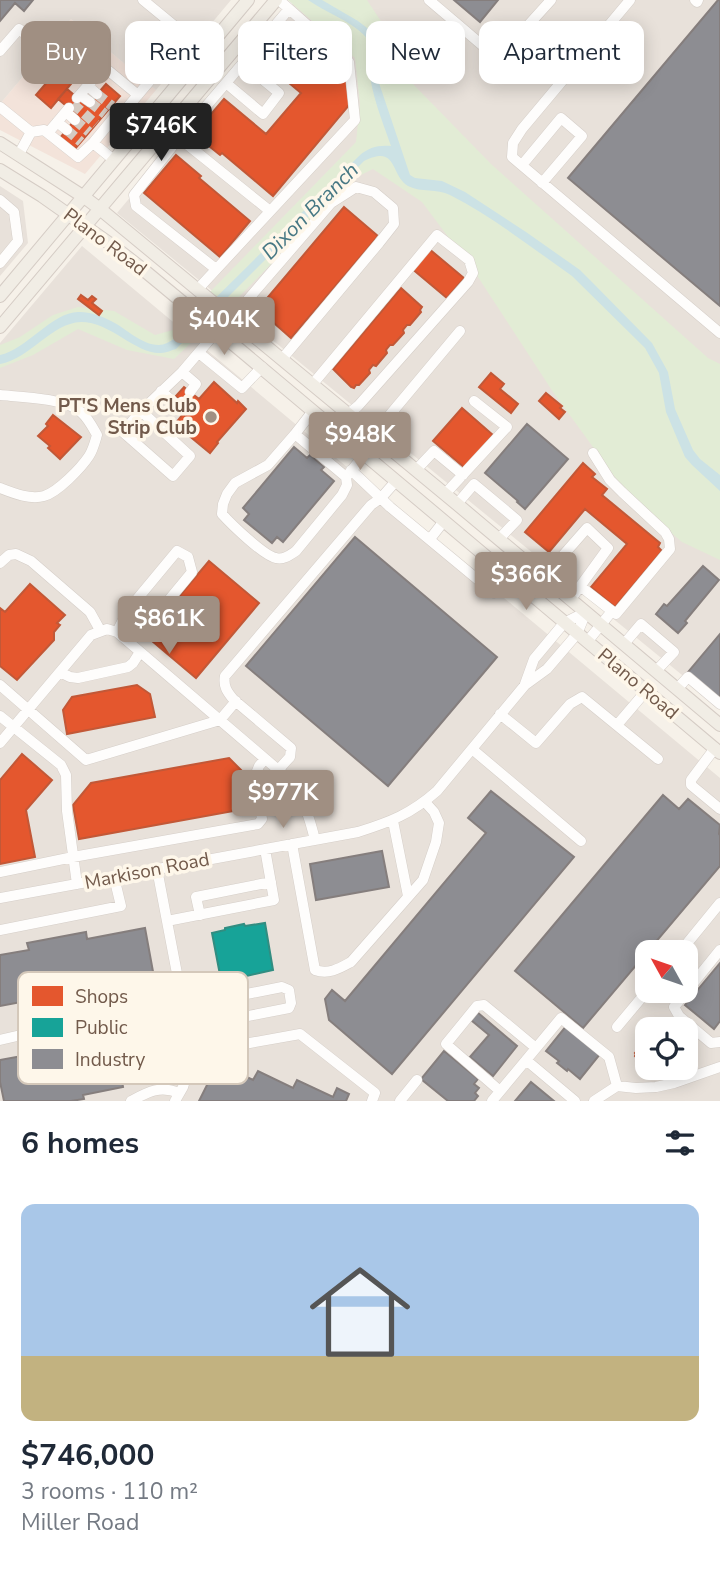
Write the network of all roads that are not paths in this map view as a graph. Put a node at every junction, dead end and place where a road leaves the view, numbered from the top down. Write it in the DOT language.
graph roads {
  1 [pos="143,0"];
  2 [pos="248,0"];
  3 [pos="277,0"];
  4 [pos="429,0"];
  5 [pos="551,0"];
  6 [pos="630,0"];
  7 [pos="289,9"];
  8 [pos="168,21"];
  9 [pos="279,21"];
  10 [pos="224,28"];
  11 [pos="21,31"];
  12 [pos="0,51"];
  13 [pos="224,61"];
  14 [pos="224,66"];
  15 [pos="238,68"];
  16 [pos="233,74"];
  17 [pos="226,83"];
  18 [pos="147,84"];
  19 [pos="177,84"];
  20 [pos="205,84"];
  21 [pos="268,84"];
  22 [pos="88,86"];
  23 [pos="138,95"];
  24 [pos="0,107"];
  25 [pos="115,113"];
  26 [pos="75,120"];
  27 [pos="57,122"];
  28 [pos="144,124"];
  29 [pos="168,129"];
  30 [pos="67,130"];
  31 [pos="32,132"];
  32 [pos="48,134"];
  33 [pos="93,137"];
  34 [pos="179,138"];
  35 [pos="0,143"];
  36 [pos="19,154"];
  37 [pos="114,160"];
  38 [pos="522,165"];
  39 [pos="135,168"];
  40 [pos="0,170"];
  41 [pos="148,178"];
  42 [pos="542,183"];
  43 [pos="83,197"];
  44 [pos="0,201"];
  45 [pos="100,209"];
  46 [pos="270,211"];
  47 [pos="68,215"];
  48 [pos="86,227"];
  49 [pos="0,263"];
  50 [pos="216,269"];
  51 [pos="197,290"];
  52 [pos="0,296"];
  53 [pos="232,318"];
  54 [pos="0,327"];
  55 [pos="217,331"];
  56 [pos="460,331"];
  57 [pos="720,333"];
  58 [pos="199,353"];
  59 [pos="282,359"];
  60 [pos="262,368"];
  61 [pos="182,372"];
  62 [pos="312,384"];
  63 [pos="161,391"];
  64 [pos="190,392"];
  65 [pos="0,395"];
  66 [pos="182,401"];
  67 [pos="474,401"];
  68 [pos="141,411"];
  69 [pos="313,411"];
  70 [pos="348,414"];
  71 [pos="295,435"];
  72 [pos="373,435"];
  73 [pos="593,453"];
  74 [pos="365,454"];
  75 [pos="413,468"];
  76 [pos="349,474"];
  77 [pos="463,475"];
  78 [pos="396,481"];
  79 [pos="0,488"];
  80 [pos="445,494"];
  81 [pos="381,498"];
  82 [pos="457,504"];
  83 [pos="444,522"];
  84 [pos="430,539"];
  85 [pos="499,539"];
  86 [pos="0,563"];
  87 [pos="508,575"];
  88 [pos="544,577"];
  89 [pos="580,586"];
  90 [pos="571,599"];
  91 [pos="612,611"];
  92 [pos="586,612"];
  93 [pos="564,623"];
  94 [pos="601,625"];
  95 [pos="100,630"];
  96 [pos="117,632"];
  97 [pos="582,638"];
  98 [pos="624,644"];
  99 [pos="140,652"];
  100 [pos="656,671"];
  101 [pos="60,672"];
  102 [pos="0,685"];
  103 [pos="525,685"];
  104 [pos="677,689"];
  105 [pos="646,691"];
  106 [pos="236,701"];
  107 [pos="720,704"];
  108 [pos="28,709"];
  109 [pos="500,715"];
  110 [pos="0,716"];
  111 [pos="220,720"];
  112 [pos="720,725"];
  113 [pos="617,726"];
  114 [pos="13,727"];
  115 [pos="0,743"];
  116 [pos="472,749"];
  117 [pos="717,750"];
  118 [pos="265,759"];
  119 [pos="658,759"];
  120 [pos="278,770"];
  121 [pos="425,802"];
  122 [pos="720,809"];
  123 [pos="393,821"];
  124 [pos="315,840"];
  125 [pos="581,841"];
  126 [pos="292,844"];
  127 [pos="265,849"];
  128 [pos="73,857"];
  129 [pos="157,869"];
  130 [pos="0,872"];
  131 [pos="114,877"];
  132 [pos="271,882"];
  133 [pos="77,884"];
  134 [pos="408,896"];
  135 [pos="0,898"];
  136 [pos="720,903"];
  137 [pos="200,915"];
  138 [pos="167,921"];
  139 [pos="0,930"];
  140 [pos="690,940"];
  141 [pos="720,950"];
  142 [pos="177,972"];
  143 [pos="248,994"];
  144 [pos="637,1003"];
  145 [pos="248,1016"];
  146 [pos="617,1027"];
  147 [pos="18,1036"];
  148 [pos="0,1040"];
  149 [pos="720,1042"];
  150 [pos="248,1043"];
  151 [pos="536,1048"];
  152 [pos="526,1060"];
  153 [pos="720,1067"];
  154 [pos="417,1080"];
  155 [pos="617,1086"];
  156 [pos="500,1091"];
  157 [pos="177,1097"];
  158 [pos="131,1101"];
  159 [pos="372,1101"];
  160 [pos="400,1101"];
  161 [pos="492,1101"];
  162 [pos="575,1101"];
  163 [pos="594,1101"];
  1 -- 8 [label="street"];
  2 -- 10 [label="main road"];
  3 -- 7 [label="street"];
  3 -- 13 [label="main road"];
  4 -- 5 [label="street"];
  6 -- 38 [label="street"];
  7 -- 9 [label="street"];
  7 -- 46 [label="street"];
  11 -- 12 [label="street"];
  14 -- 16 [label="street"];
  15 -- 16 [label="street"];
  16 -- 17 [label="street"];
  17 -- 21 [label="street"];
  17 -- 34 [label="street"];
  18 -- 23 [label="street"];
  19 -- 28 [label="main road"];
  20 -- 29 [label="main road"];
  22 -- 22 [label="street"];
  22 -- 23 [label="street"];
  23 -- 25 [label="street"];
  24 -- 31 [label="street"];
  25 -- 28 [label="street"];
  25 -- 33 [label="street"];
  26 -- 27 [label="street"];
  27 -- 30 [label="street"];
  27 -- 32 [label="street"];
  28 -- 37 [label="main road"];
  29 -- 34 [label="street"];
  29 -- 39 [label="main road"];
  31 -- 32 [label="street"];
  31 -- 36 [label="street"];
  32 -- 33 [label="street"];
  33 -- 37 [label="street"];
  34 -- 41 [label="street"];
  34 -- 46 [label="street"];
  35 -- 36 [label="main road, Plano Road"];
  36 -- 43 [label="main road, Plano Road"];
  37 -- 43 [label="main road"];
  38 -- 42 [label="street"];
  38 -- 42 [label="street"];
  39 -- 41 [label="street"];
  39 -- 45 [label="main road"];
  40 -- 47 [label="main road, Plano Road"];
  41 -- 50 [label="street"];
  42 -- 57 [label="street"];
  43 -- 45 [label="main road, Plano Road"];
  43 -- 47 [label="main road"];
  44 -- 49 [label="street"];
  45 -- 48 [label="main road"];
  45 -- 51 [label="main road, Plano Road"];
  46 -- 50 [label="street"];
  47 -- 48 [label="main road, Plano Road"];
  47 -- 52 [label="main road"];
  48 -- 54 [label="main road"];
  48 -- 55 [label="main road, Plano Road"];
  50 -- 51 [label="street"];
  51 -- 53 [label="main road, Plano Road"];
  53 -- 59 [label="main road, Plano Road"];
  53 -- 59 [label="street"];
  55 -- 58 [label="street"];
  55 -- 60 [label="main road, Plano Road"];
  56 -- 72 [label="street"];
  58 -- 60 [label="street"];
  58 -- 61 [label="street"];
  59 -- 60 [label="main road"];
  59 -- 62 [label="main road, Plano Road"];
  60 -- 69 [label="main road, Plano Road"];
  61 -- 63 [label="street"];
  61 -- 64 [label="street"];
  62 -- 70 [label="main road, Plano Road"];
  62 -- 70 [label="street"];
  63 -- 66 [label="street"];
  63 -- 68 [label="street"];
  65 -- 79 [label="street"];
  67 -- 77 [label="street"];
  68 -- 68 [label="street"];
  69 -- 71 [label="street"];
  69 -- 74 [label="main road, Plano Road"];
  70 -- 72 [label="main road, Plano Road"];
  71 -- 76 [label="street"];
  71 -- 76 [label="street"];
  72 -- 75 [label="main road, Plano Road"];
  73 -- 91 [label="street"];
  74 -- 76 [label="street"];
  74 -- 78 [label="main road, Plano Road"];
  75 -- 77 [label="street"];
  75 -- 78 [label="main road"];
  75 -- 80 [label="main road, Plano Road"];
  76 -- 81 [label="street"];
  77 -- 80 [label="street"];
  78 -- 81 [label="street"];
  78 -- 83 [label="main road, Plano Road"];
  80 -- 82 [label="main road, Plano Road"];
  81 -- 84 [label="street"];
  81 -- 106 [label="street"];
  82 -- 85 [label="main road, Plano Road"];
  82 -- 85 [label="street"];
  83 -- 84 [label="street"];
  83 -- 87 [label="main road, Plano Road"];
  84 -- 87 [label="street"];
  85 -- 88 [label="main road, Plano Road"];
  86 -- 95 [label="street"];
  87 -- 93 [label="main road, Plano Road"];
  88 -- 89 [label="street"];
  88 -- 90 [label="main road, Plano Road"];
  89 -- 90 [label="street"];
  89 -- 91 [label="street"];
  90 -- 92 [label="main road, Plano Road"];
  91 -- 94 [label="street"];
  92 -- 93 [label="street, Markison Road"];
  92 -- 94 [label="main road, Plano Road"];
  92 -- 97 [label="street, Markison Road"];
  93 -- 97 [label="main road, Plano Road"];
  93 -- 103 [label="street, Markison Road"];
  94 -- 97 [label="street"];
  94 -- 98 [label="main road, Plano Road"];
  95 -- 96 [label="street"];
  95 -- 101 [label="street"];
  96 -- 96 [label="street"];
  96 -- 99 [label="street"];
  97 -- 103 [label="street, Markison Road"];
  97 -- 105 [label="main road, Plano Road"];
  98 -- 100 [label="main road, Plano Road"];
  98 -- 100 [label="street"];
  99 -- 101 [label="street"];
  99 -- 111 [label="street"];
  100 -- 104 [label="main road, Plano Road"];
  101 -- 108 [label="street"];
  102 -- 108 [label="street"];
  103 -- 109 [label="street, Markison Road"];
  104 -- 107 [label="street"];
  104 -- 112 [label="main road, Plano Road"];
  105 -- 113 [label="street"];
  105 -- 117 [label="main road, Plano Road"];
  106 -- 111 [label="street"];
  106 -- 120 [label="street"];
  108 -- 111 [label="street"];
  108 -- 114 [label="street"];
  109 -- 113 [label="street"];
  109 -- 116 [label="street, Markison Road"];
  110 -- 114 [label="street"];
  111 -- 118 [label="street"];
  113 -- 119 [label="street"];
  114 -- 115 [label="street"];
  114 -- 128 [label="street"];
  116 -- 121 [label="street, Markison Road"];
  116 -- 125 [label="street"];
  117 -- 122 [label="street"];
  118 -- 120 [label="street"];
  118 -- 128 [label="street"];
  120 -- 124 [label="street"];
  121 -- 123 [label="street, Markison Road"];
  121 -- 134 [label="street"];
  123 -- 124 [label="street, Markison Road"];
  123 -- 134 [label="street"];
  124 -- 126 [label="street, Markison Road"];
  126 -- 127 [label="street, Markison Road"];
  126 -- 134 [label="street"];
  127 -- 129 [label="street, Markison Road"];
  127 -- 132 [label="street"];
  128 -- 130 [label="street"];
  128 -- 133 [label="street"];
  129 -- 131 [label="street, Markison Road"];
  129 -- 138 [label="street"];
  131 -- 133 [label="street, Markison Road"];
  131 -- 139 [label="street"];
  132 -- 137 [label="street"];
  132 -- 137 [label="street"];
  133 -- 135 [label="street, Markison Road"];
  136 -- 140 [label="street"];
  137 -- 138 [label="street"];
  138 -- 142 [label="street"];
  141 -- 149 [label="street"];
  143 -- 145 [label="street"];
  144 -- 146 [label="street"];
  147 -- 148 [label="street"];
  150 -- 159 [label="street"];
  151 -- 152 [label="street"];
  151 -- 155 [label="street"];
  151 -- 156 [label="street"];
  152 -- 156 [label="street"];
  152 -- 162 [label="street"];
  153 -- 155 [label="street"];
  154 -- 160 [label="street"];
  155 -- 163 [label="street"];
  156 -- 161 [label="street"];
  157 -- 158 [label="street"];
}
